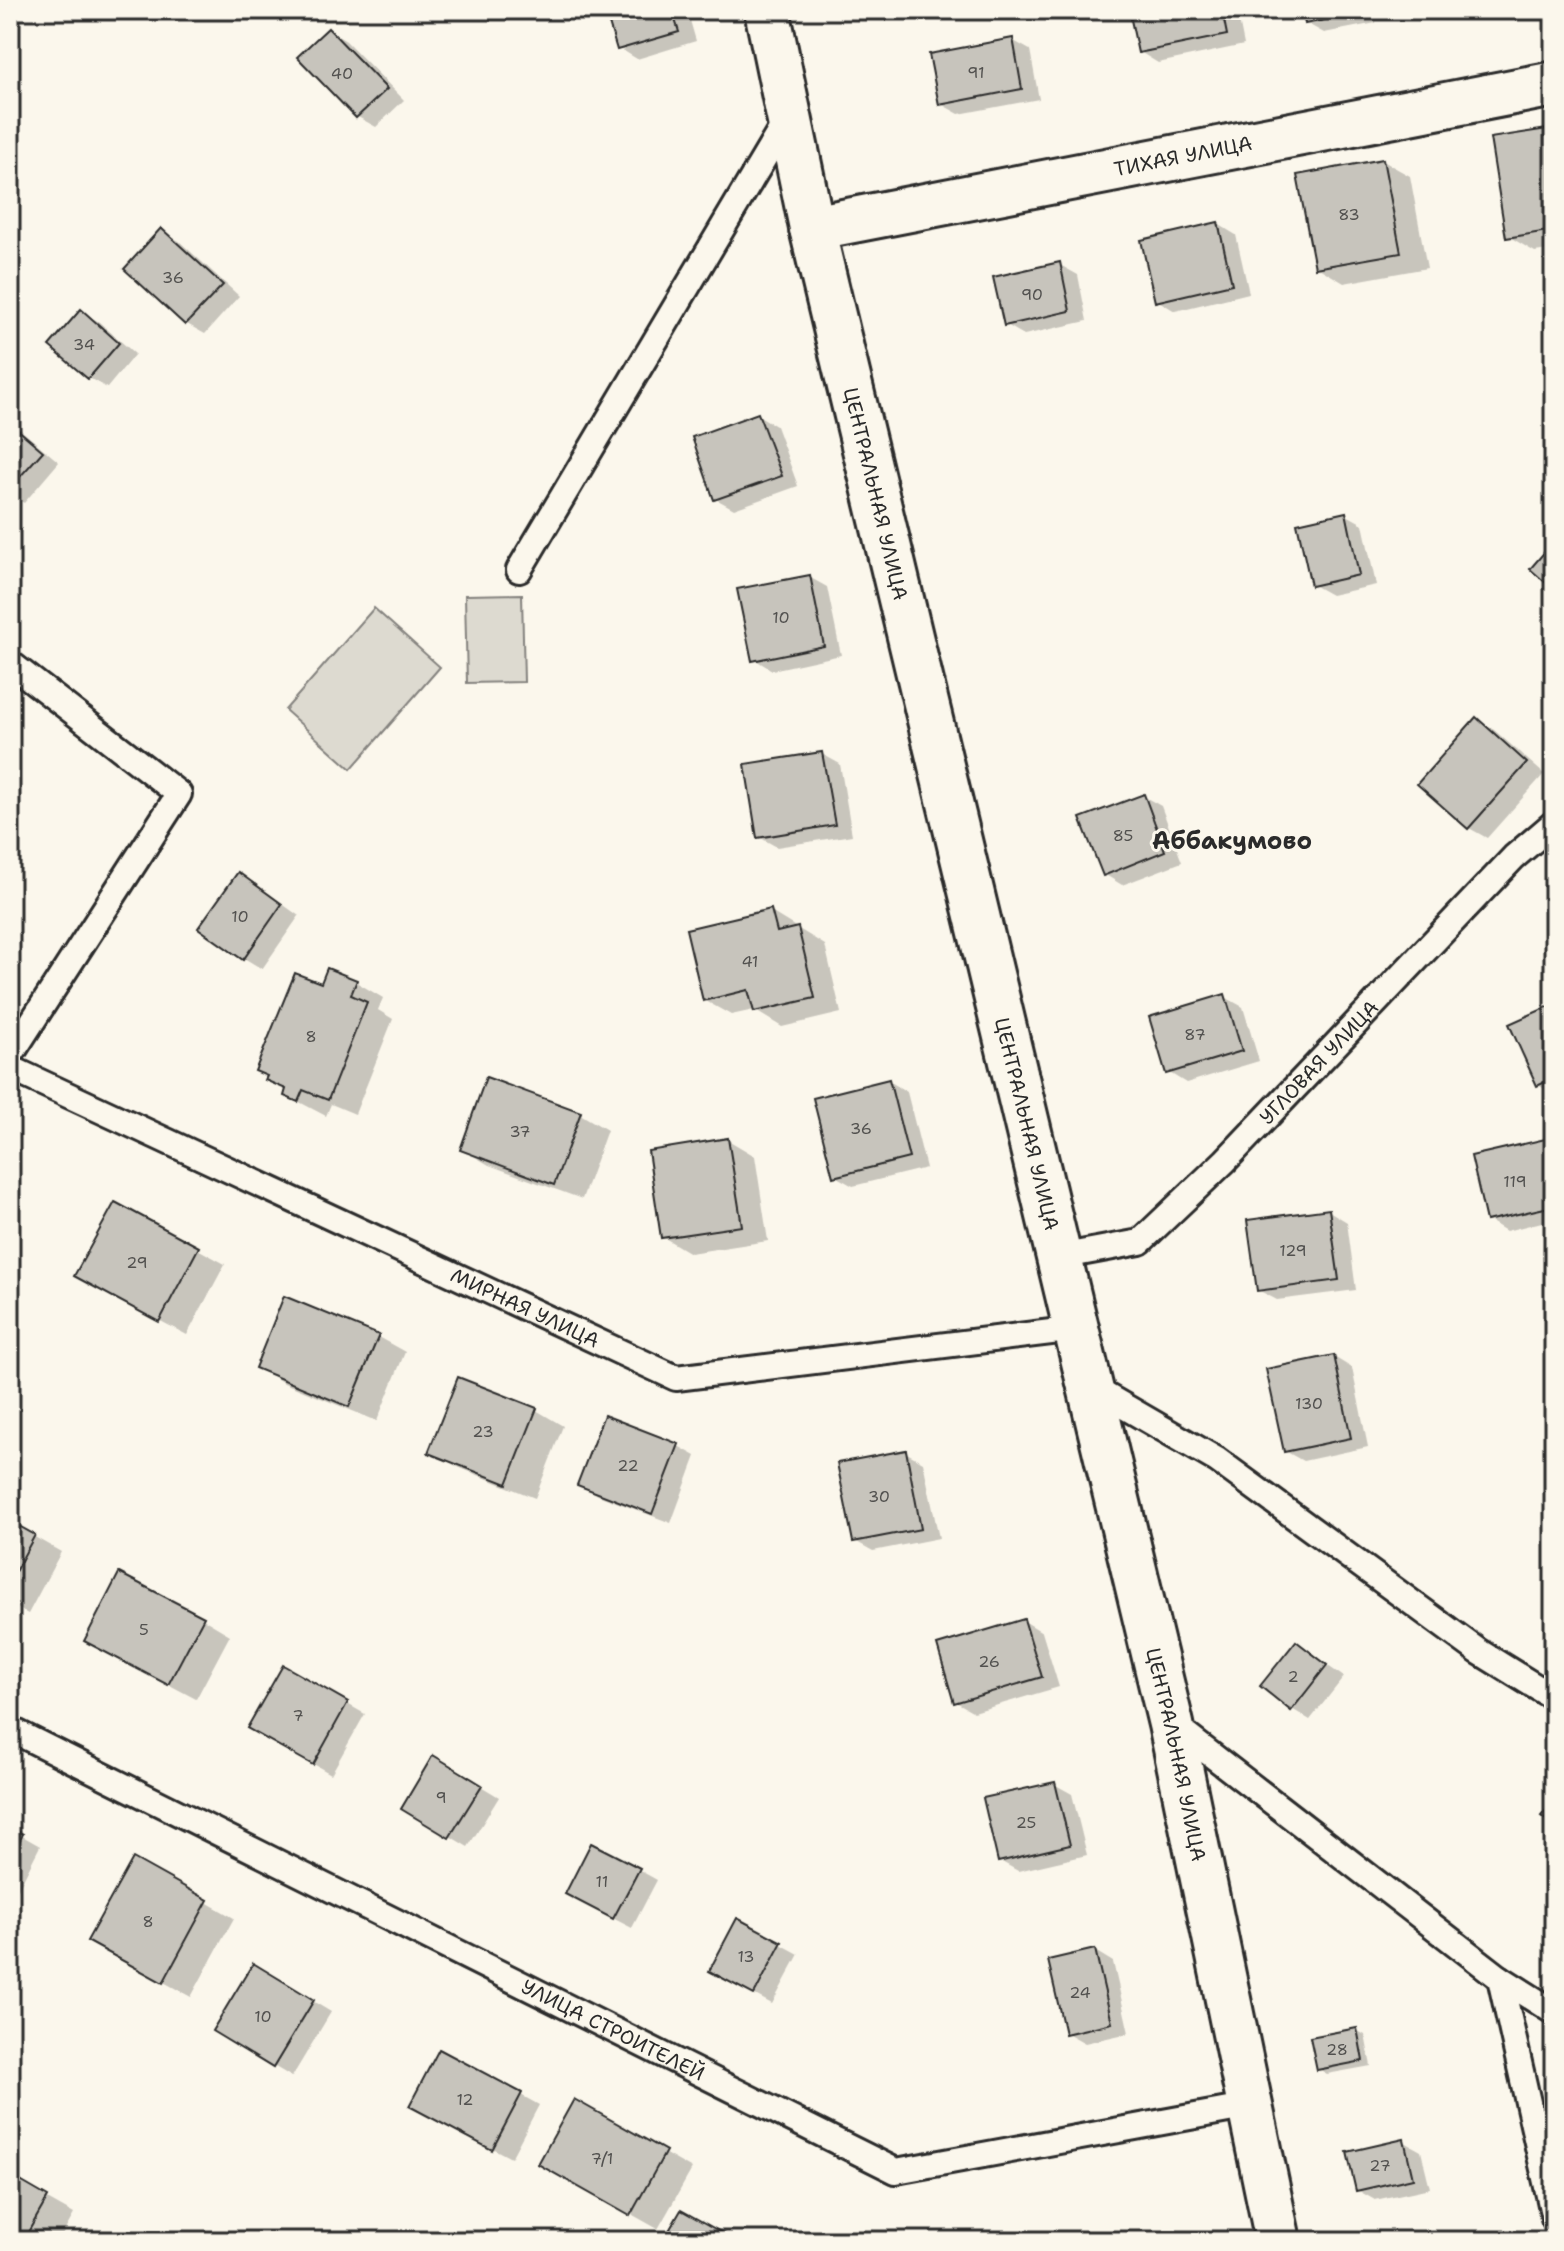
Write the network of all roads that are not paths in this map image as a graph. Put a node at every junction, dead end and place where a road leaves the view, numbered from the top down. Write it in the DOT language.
graph roads {
  1 [pos="767,10"];
  2 [pos="1554,84"];
  3 [pos="790,114"];
  4 [pos="812,228"];
  5 [pos="519,570"];
  6 [pos="10,663"];
  7 [pos="1554,823"];
  8 [pos="10,1056"];
  9 [pos="10,1068"];
  10 [pos="1059,1257"];
  11 [pos="1076,1329"];
  12 [pos="1091,1387"];
  13 [pos="1554,1698"];
  14 [pos="1171,1724"];
  15 [pos="10,1729"];
  16 [pos="1500,1978"];
  17 [pos="1554,2012"];
  18 [pos="1250,2106"];
  19 [pos="1554,2218"];
  20 [pos="1278,2241"];
  1 -- 3 [label="street, ЦЕНТРАЛЬНАЯ УЛИЦА"];
  2 -- 4 [label="street, ТИХАЯ УЛИЦА"];
  3 -- 4 [label="street, ЦЕНТРАЛЬНАЯ УЛИЦА"];
  3 -- 5 [label="lane"];
  4 -- 10 [label="street, ЦЕНТРАЛЬНАЯ УЛИЦА"];
  6 -- 8 [label="lane"];
  7 -- 10 [label="lane, УГЛОВАЯ УЛИЦА"];
  9 -- 11 [label="lane, МИРНАЯ УЛИЦА"];
  10 -- 11 [label="street, ЦЕНТРАЛЬНАЯ УЛИЦА"];
  11 -- 12 [label="street, ЦЕНТРАЛЬНАЯ УЛИЦА"];
  12 -- 13 [label="lane"];
  12 -- 14 [label="street, ЦЕНТРАЛЬНАЯ УЛИЦА"];
  14 -- 16 [label="lane"];
  14 -- 18 [label="street, ЦЕНТРАЛЬНАЯ УЛИЦА"];
  15 -- 18 [label="lane, УЛИЦА СТРОИТЕЛЕЙ"];
  16 -- 17 [label="lane"];
  16 -- 19 [label="lane"];
  18 -- 20 [label="street, ЦЕНТРАЛЬНАЯ УЛИЦА"];
}
